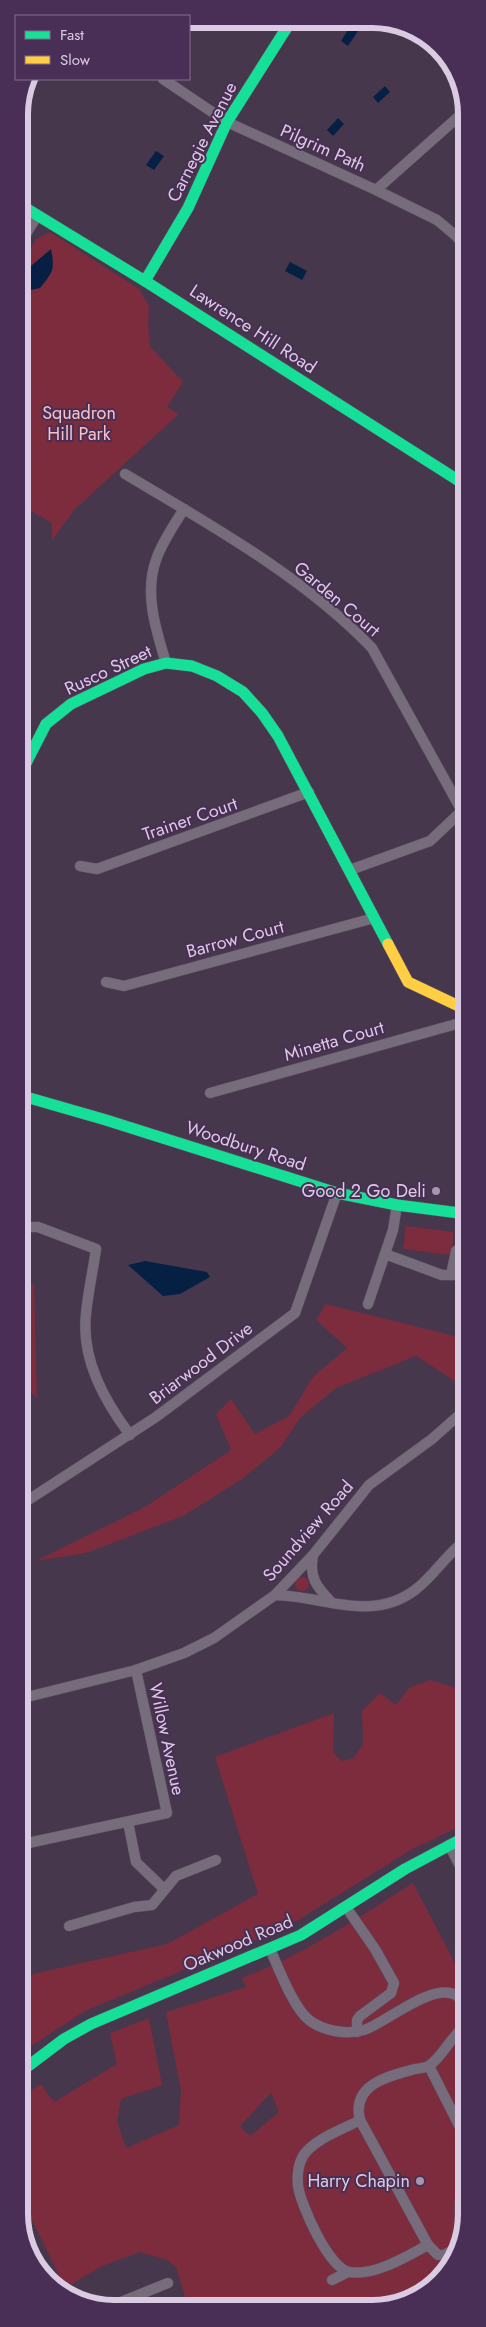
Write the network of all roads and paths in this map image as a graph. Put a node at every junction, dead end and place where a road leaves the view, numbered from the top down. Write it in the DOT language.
graph roads {
  1 [pos="287,28"];
  2 [pos="164,80"];
  3 [pos="459,116"];
  4 [pos="227,122"];
  5 [pos="376,190"];
  6 [pos="28,210"];
  7 [pos="37,216"];
  8 [pos="28,230"];
  9 [pos="459,240"];
  10 [pos="146,281"];
  11 [pos="125,474"];
  12 [pos="459,481"];
  13 [pos="184,510"];
  14 [pos="166,662"];
  15 [pos="28,759"];
  16 [pos="309,792"];
  17 [pos="459,800"];
  18 [pos="459,814"];
  19 [pos="80,866"];
  20 [pos="350,870"];
  21 [pos="374,918"];
  22 [pos="106,982"];
  23 [pos="459,1006"];
  24 [pos="459,1023"];
  25 [pos="210,1093"];
  26 [pos="28,1098"];
  27 [pos="337,1193"];
  28 [pos="397,1206"];
  29 [pos="458,1213"];
  30 [pos="28,1227"];
  31 [pos="458,1249"];
  32 [pos="385,1254"];
  33 [pos="451,1275"];
  34 [pos="458,1275"];
  35 [pos="368,1304"];
  36 [pos="458,1416"];
  37 [pos="130,1436"];
  38 [pos="28,1500"];
  39 [pos="458,1547"];
  40 [pos="313,1555"];
  41 [pos="275,1595"];
  42 [pos="332,1603"];
  43 [pos="136,1670"];
  44 [pos="28,1698"];
  45 [pos="128,1822"];
  46 [pos="458,1840"];
  47 [pos="28,1843"];
  48 [pos="449,1845"];
  49 [pos="216,1860"];
  50 [pos="458,1862"];
  51 [pos="164,1889"];
  52 [pos="346,1908"];
  53 [pos="69,1926"];
  54 [pos="270,1950"];
  55 [pos="458,1997"];
  56 [pos="357,2032"];
  57 [pos="458,2032"];
  58 [pos="429,2066"];
  59 [pos="28,2067"];
  60 [pos="360,2120"];
  61 [pos="458,2123"];
  62 [pos="428,2246"];
  63 [pos="449,2252"];
  64 [pos="348,2272"];
  65 [pos="332,2280"];
  66 [pos="168,2283"];
  67 [pos="126,2300"];
  1 -- 4 [label="main road, Carnegie Avenue"];
  2 -- 4 [label="street, Pilgrim Path"];
  3 -- 5 [label="street"];
  4 -- 5 [label="street, Pilgrim Path"];
  4 -- 10 [label="main road, Carnegie Avenue"];
  5 -- 9 [label="street, Pilgrim Path"];
  6 -- 7 [label="main road, Lawrence Hill Road"];
  7 -- 8 [label="street"];
  7 -- 10 [label="main road, Lawrence Hill Road"];
  10 -- 12 [label="main road, Lawrence Hill Road"];
  11 -- 13 [label="street, Garden Court"];
  13 -- 14 [label="street"];
  13 -- 17 [label="street, Garden Court"];
  14 -- 15 [label="main road, Rusco Street"];
  14 -- 16 [label="main road, Rusco Street"];
  16 -- 19 [label="street, Trainer Court"];
  16 -- 20 [label="main road, Rusco Street"];
  18 -- 20 [label="street"];
  20 -- 21 [label="main road, Rusco Street"];
  21 -- 22 [label="street, Barrow Court"];
  21 -- 23 [label="main road, Rusco Street"];
  24 -- 25 [label="street, Minetta Court"];
  26 -- 27 [label="main road, Woodbury Road"];
  27 -- 28 [label="main road, Woodbury Road"];
  27 -- 37 [label="street, Briarwood Drive"];
  28 -- 29 [label="main road, Woodbury Road"];
  28 -- 32 [label="street"];
  30 -- 37 [label="street"];
  31 -- 33 [label="street"];
  32 -- 33 [label="street"];
  32 -- 35 [label="street"];
  33 -- 34 [label="street"];
  36 -- 40 [label="street, Soundview Road"];
  37 -- 38 [label="street, Briarwood Drive"];
  39 -- 42 [label="street"];
  40 -- 41 [label="street, Soundview Road"];
  40 -- 42 [label="street"];
  41 -- 42 [label="street"];
  41 -- 43 [label="street, Soundview Road"];
  43 -- 44 [label="street, Soundview Road"];
  43 -- 45 [label="street, Willow Avenue"];
  45 -- 47 [label="street, Willow Avenue"];
  45 -- 51 [label="street"];
  46 -- 48 [label="main road, Oakwood Road"];
  48 -- 50 [label="street"];
  48 -- 52 [label="main road, Oakwood Road"];
  49 -- 51 [label="street"];
  51 -- 53 [label="street"];
  52 -- 54 [label="main road, Oakwood Road"];
  52 -- 56 [label="street"];
  54 -- 56 [label="street"];
  54 -- 59 [label="main road, Oakwood Road"];
  55 -- 56 [label="street"];
  57 -- 58 [label="street"];
  58 -- 60 [label="street"];
  58 -- 61 [label="street"];
  60 -- 62 [label="street"];
  60 -- 64 [label="street"];
  62 -- 63 [label="street"];
  62 -- 64 [label="street"];
  64 -- 65 [label="street"];
  66 -- 67 [label="street"];
}
